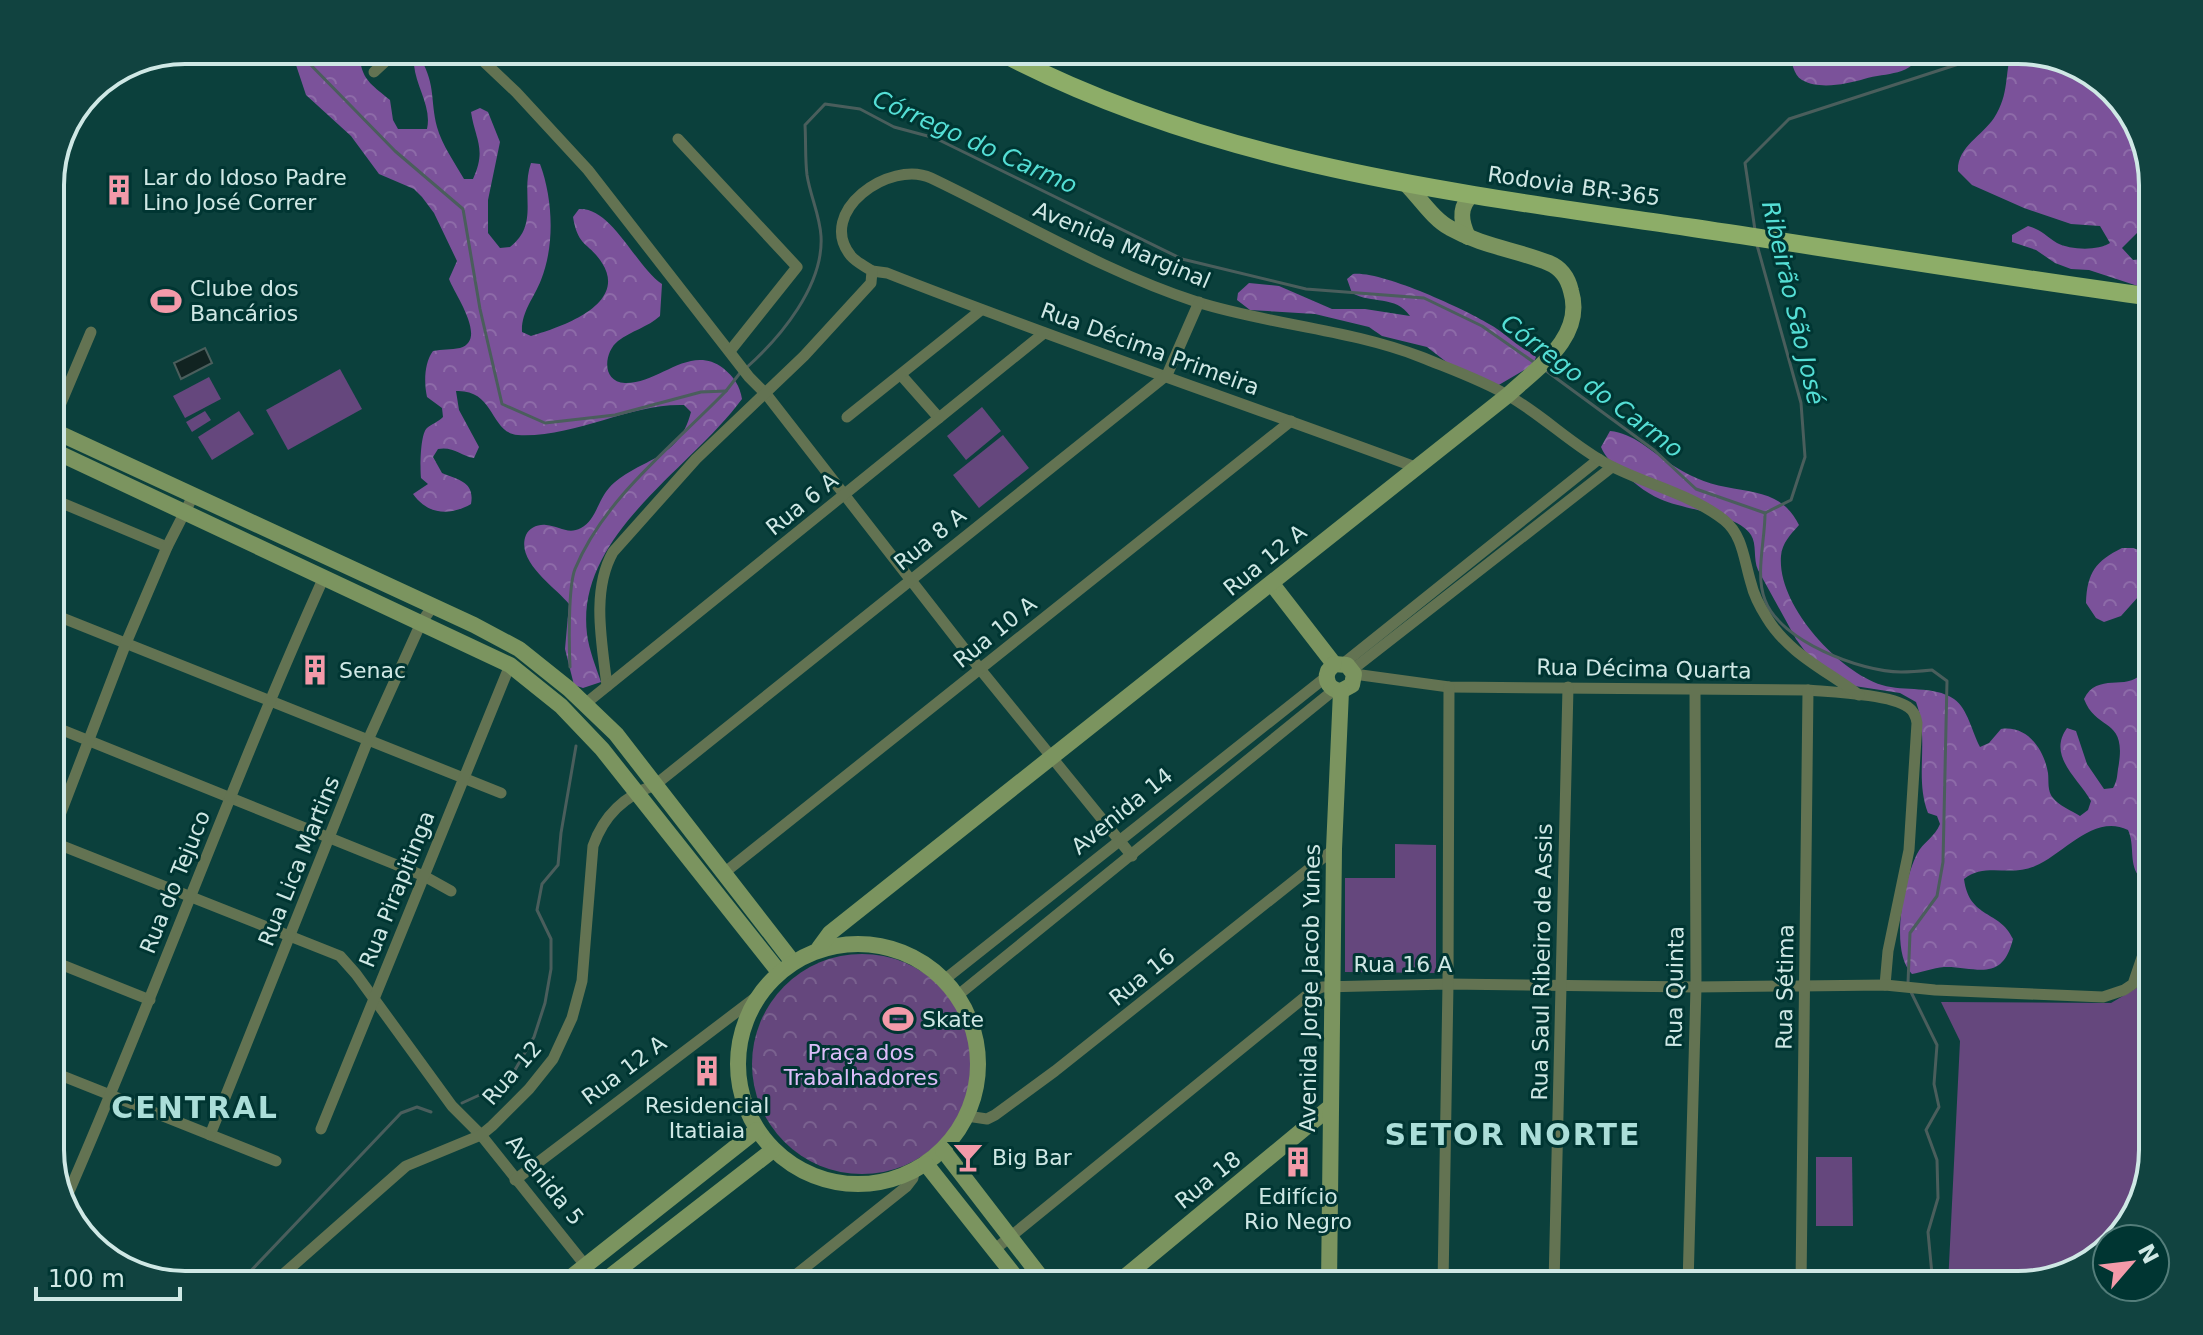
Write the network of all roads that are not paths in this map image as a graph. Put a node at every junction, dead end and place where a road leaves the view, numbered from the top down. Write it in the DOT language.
graph roads {
  1 [pos="383,64"];
  2 [pos="486,64"];
  3 [pos="1026,64"];
  4 [pos="374,72"];
  5 [pos="678,139"];
  6 [pos="1406,184"];
  7 [pos="1472,195"];
  8 [pos="1468,237"];
  9 [pos="872,271"];
  10 [pos="2139,295"];
  11 [pos="1199,302"];
  12 [pos="981,310"];
  13 [pos="91,332"];
  14 [pos="1044,333"];
  15 [pos="730,351"];
  16 [pos="901,375"];
  17 [pos="1167,375"];
  18 [pos="766,394"];
  19 [pos="1508,395"];
  20 [pos="64,396"];
  21 [pos="847,417"];
  22 [pos="939,418"];
  23 [pos="1291,421"];
  24 [pos="64,435"];
  25 [pos="64,455"];
  26 [pos="1599,459"];
  27 [pos="1415,467"];
  28 [pos="1612,467"];
  29 [pos="194,494"];
  30 [pos="844,496"];
  31 [pos="64,504"];
  32 [pos="185,511"];
  33 [pos="167,547"];
  34 [pos="324,577"];
  35 [pos="911,580"];
  36 [pos="1272,584"];
  37 [pos="433,606"];
  38 [pos="64,619"];
  39 [pos="421,623"];
  40 [pos="126,643"];
  41 [pos="510,665"];
  42 [pos="980,669"];
  43 [pos="1342,677"];
  44 [pos="607,686"];
  45 [pos="1449,687"];
  46 [pos="1568,687"];
  47 [pos="1695,690"];
  48 [pos="1808,690"];
  49 [pos="1859,695"];
  50 [pos="268,700"];
  51 [pos="585,704"];
  52 [pos="64,731"];
  53 [pos="368,740"];
  54 [pos="90,742"];
  55 [pos="1052,756"];
  56 [pos="463,778"];
  57 [pos="655,785"];
  58 [pos="501,793"];
  59 [pos="638,793"];
  60 [pos="230,799"];
  61 [pos="64,806"];
  62 [pos="330,838"];
  63 [pos="1120,841"];
  64 [pos="64,847"];
  65 [pos="1334,849"];
  66 [pos="1132,856"];
  67 [pos="724,873"];
  68 [pos="424,876"];
  69 [pos="451,891"];
  70 [pos="191,899"];
  71 [pos="290,938"];
  72 [pos="819,948"];
  73 [pos="64,966"];
  74 [pos="786,967"];
  75 [pos="2139,969"];
  76 [pos="944,980"];
  77 [pos="1448,984"];
  78 [pos="1332,985"];
  79 [pos="1885,985"];
  80 [pos="1561,986"];
  81 [pos="1806,986"];
  82 [pos="1696,987"];
  83 [pos="759,995"];
  84 [pos="957,996"];
  85 [pos="374,999"];
  86 [pos="150,1000"];
  87 [pos="64,1077"];
  88 [pos="111,1096"];
  89 [pos="1329,1108"];
  90 [pos="967,1116"];
  91 [pos="321,1129"];
  92 [pos="757,1130"];
  93 [pos="210,1135"];
  94 [pos="481,1135"];
  95 [pos="773,1150"];
  96 [pos="943,1150"];
  97 [pos="276,1161"];
  98 [pos="920,1167"];
  99 [pos="515,1180"];
  100 [pos="70,1189"];
  101 [pos="1010,1237"];
  102 [pos="994,1250"];
  103 [pos="585,1265"];
  104 [pos="287,1271"];
  105 [pos="578,1271"];
  106 [pos="590,1271"];
  107 [pos="618,1271"];
  108 [pos="801,1271"];
  109 [pos="1011,1271"];
  110 [pos="1036,1271"];
  111 [pos="1132,1271"];
  112 [pos="1329,1271"];
  113 [pos="1443,1271"];
  114 [pos="1554,1271"];
  115 [pos="1688,1271"];
  116 [pos="1801,1271"];
  1 -- 4 [label="street"];
  2 -- 15 [label="street"];
  3 -- 6 [label="main road, Rodovia BR-365"];
  5 -- 15 [label="street"];
  6 -- 7 [label="main road, Rodovia BR-365"];
  6 -- 8 [label="main road, Rua 12 A"];
  7 -- 8 [label="main road"];
  7 -- 10 [label="main road, Rodovia BR-365"];
  8 -- 19 [label="main road, Rua 12 A"];
  9 -- 11 [label="street, Avenida Marginal"];
  9 -- 12 [label="street, Rua Décima Primeira"];
  9 -- 18 [label="street"];
  11 -- 17 [label="street, Rua 8 A"];
  11 -- 19 [label="street, Avenida Marginal"];
  12 -- 14 [label="street, Rua Décima Primeira"];
  12 -- 16 [label="street"];
  13 -- 20 [label="street"];
  14 -- 17 [label="street, Rua Décima Primeira"];
  14 -- 22 [label="street, Rua 6 A"];
  15 -- 18 [label="street"];
  16 -- 21 [label="street"];
  16 -- 22 [label="street"];
  17 -- 23 [label="street, Rua Décima Primeira"];
  17 -- 35 [label="street, Rua 8 A"];
  18 -- 30 [label="street"];
  18 -- 44 [label="street"];
  19 -- 26 [label="street, Avenida Marginal"];
  19 -- 27 [label="main road, Rua 12 A"];
  22 -- 30 [label="street, Rua 6 A"];
  23 -- 27 [label="street, Rua Décima Primeira"];
  23 -- 42 [label="street, Rua 10 A"];
  24 -- 29 [label="main road"];
  25 -- 32 [label="main road"];
  26 -- 28 [label="street, Avenida Marginal"];
  26 -- 43 [label="street, Avenida 14"];
  27 -- 36 [label="main road, Rua 12 A"];
  28 -- 43 [label="street, Avenida 14"];
  28 -- 49 [label="street, Avenida Marginal"];
  29 -- 32 [label="street"];
  29 -- 37 [label="main road"];
  30 -- 35 [label="street"];
  30 -- 44 [label="street, Rua 6 A"];
  31 -- 33 [label="street"];
  32 -- 33 [label="street"];
  32 -- 34 [label="main road"];
  33 -- 40 [label="street"];
  34 -- 39 [label="main road"];
  34 -- 50 [label="street, Rua do Tejuco"];
  35 -- 42 [label="street"];
  35 -- 57 [label="street, Rua 8 A"];
  36 -- 43 [label="main road"];
  36 -- 55 [label="main road, Rua 12 A"];
  37 -- 39 [label="street, Rua Lica Martins"];
  37 -- 51 [label="main road"];
  38 -- 40 [label="street"];
  39 -- 41 [label="main road"];
  39 -- 53 [label="street, Rua Lica Martins"];
  40 -- 50 [label="street"];
  40 -- 54 [label="street"];
  41 -- 56 [label="street, Rua Pirapitinga"];
  41 -- 59 [label="main road"];
  42 -- 55 [label="street"];
  42 -- 67 [label="street, Rua 10 A"];
  43 -- 45 [label="street, Rua Décima Quarta"];
  43 -- 63 [label="street, Avenida 14"];
  43 -- 65 [label="main road, Avenida Jorge Jacob Yunes"];
  43 -- 66 [label="street, Avenida 14"];
  44 -- 51 [label="street, Rua 6 A"];
  45 -- 46 [label="street, Rua Décima Quarta"];
  45 -- 77 [label="street"];
  46 -- 47 [label="street, Rua Décima Quarta"];
  46 -- 80 [label="street, Rua Saul Ribeiro de Assis"];
  47 -- 48 [label="street, Rua Décima Quarta"];
  47 -- 82 [label="street, Rua Quinta"];
  48 -- 49 [label="street, Rua Décima Quarta"];
  48 -- 81 [label="street, Rua Sétima"];
  49 -- 79 [label="street, Rua Décima Quarta"];
  50 -- 53 [label="street"];
  50 -- 60 [label="street, Rua do Tejuco"];
  51 -- 57 [label="main road"];
  52 -- 54 [label="street"];
  53 -- 56 [label="street"];
  53 -- 62 [label="street, Rua Lica Martins"];
  54 -- 60 [label="street"];
  54 -- 61 [label="street"];
  55 -- 63 [label="street"];
  55 -- 72 [label="main road, Rua 12 A"];
  56 -- 58 [label="street"];
  56 -- 68 [label="street, Rua Pirapitinga"];
  57 -- 59 [label="street, Rua 8 A"];
  57 -- 67 [label="main road"];
  59 -- 74 [label="main road"];
  59 -- 94 [label="street, Rua 12"];
  60 -- 62 [label="street"];
  60 -- 70 [label="street, Rua do Tejuco"];
  62 -- 68 [label="street"];
  62 -- 71 [label="street, Rua Lica Martins"];
  63 -- 66 [label="street"];
  63 -- 76 [label="street, Avenida 14"];
  64 -- 70 [label="street, Avenida 5"];
  65 -- 78 [label="main road, Avenida Jorge Jacob Yunes"];
  65 -- 90 [label="street, Rua 16"];
  66 -- 84 [label="street, Avenida 14"];
  67 -- 74 [label="main road"];
  68 -- 69 [label="street"];
  68 -- 85 [label="street, Rua Pirapitinga"];
  70 -- 71 [label="street, Avenida 5"];
  70 -- 86 [label="street, Rua do Tejuco"];
  71 -- 85 [label="street, Avenida 5"];
  71 -- 93 [label="street, Rua Lica Martins"];
  72 -- 74 [label="main road"];
  72 -- 76 [label="main road"];
  73 -- 86 [label="street"];
  74 -- 83 [label="main road"];
  75 -- 79 [label="street, Rua 16 A"];
  76 -- 84 [label="main road"];
  77 -- 78 [label="street, Rua 16 A"];
  77 -- 80 [label="street, Rua 16 A"];
  77 -- 113 [label="street"];
  78 -- 89 [label="main road, Avenida Jorge Jacob Yunes"];
  78 -- 101 [label="street, Rua 16 A"];
  79 -- 81 [label="street, Rua 16 A"];
  80 -- 82 [label="street, Rua 16 A"];
  80 -- 114 [label="street, Rua Saul Ribeiro de Assis"];
  81 -- 82 [label="street, Rua 16 A"];
  81 -- 116 [label="street, Rua Sétima"];
  82 -- 115 [label="street, Rua Quinta"];
  83 -- 92 [label="main road"];
  83 -- 99 [label="street, Rua 12 A"];
  84 -- 90 [label="main road"];
  85 -- 91 [label="street, Rua Pirapitinga"];
  85 -- 94 [label="street, Avenida 5"];
  86 -- 88 [label="street, Rua do Tejuco"];
  87 -- 88 [label="street"];
  88 -- 93 [label="street"];
  88 -- 100 [label="street, Rua do Tejuco"];
  89 -- 111 [label="main road, Rua 18"];
  89 -- 112 [label="main road, Avenida Jorge Jacob Yunes"];
  90 -- 96 [label="main road"];
  92 -- 95 [label="main road"];
  92 -- 103 [label="main road"];
  93 -- 97 [label="street"];
  94 -- 99 [label="street, Avenida 5"];
  94 -- 104 [label="street, Rua 12"];
  95 -- 98 [label="main road"];
  95 -- 107 [label="main road"];
  96 -- 98 [label="main road"];
  96 -- 101 [label="main road"];
  98 -- 102 [label="main road"];
  98 -- 108 [label="street"];
  99 -- 103 [label="street, Avenida 5"];
  101 -- 102 [label="street, Rua 16 A"];
  101 -- 110 [label="main road"];
  102 -- 109 [label="main road"];
  103 -- 105 [label="main road"];
  103 -- 106 [label="main road, Avenida 5"];
}
